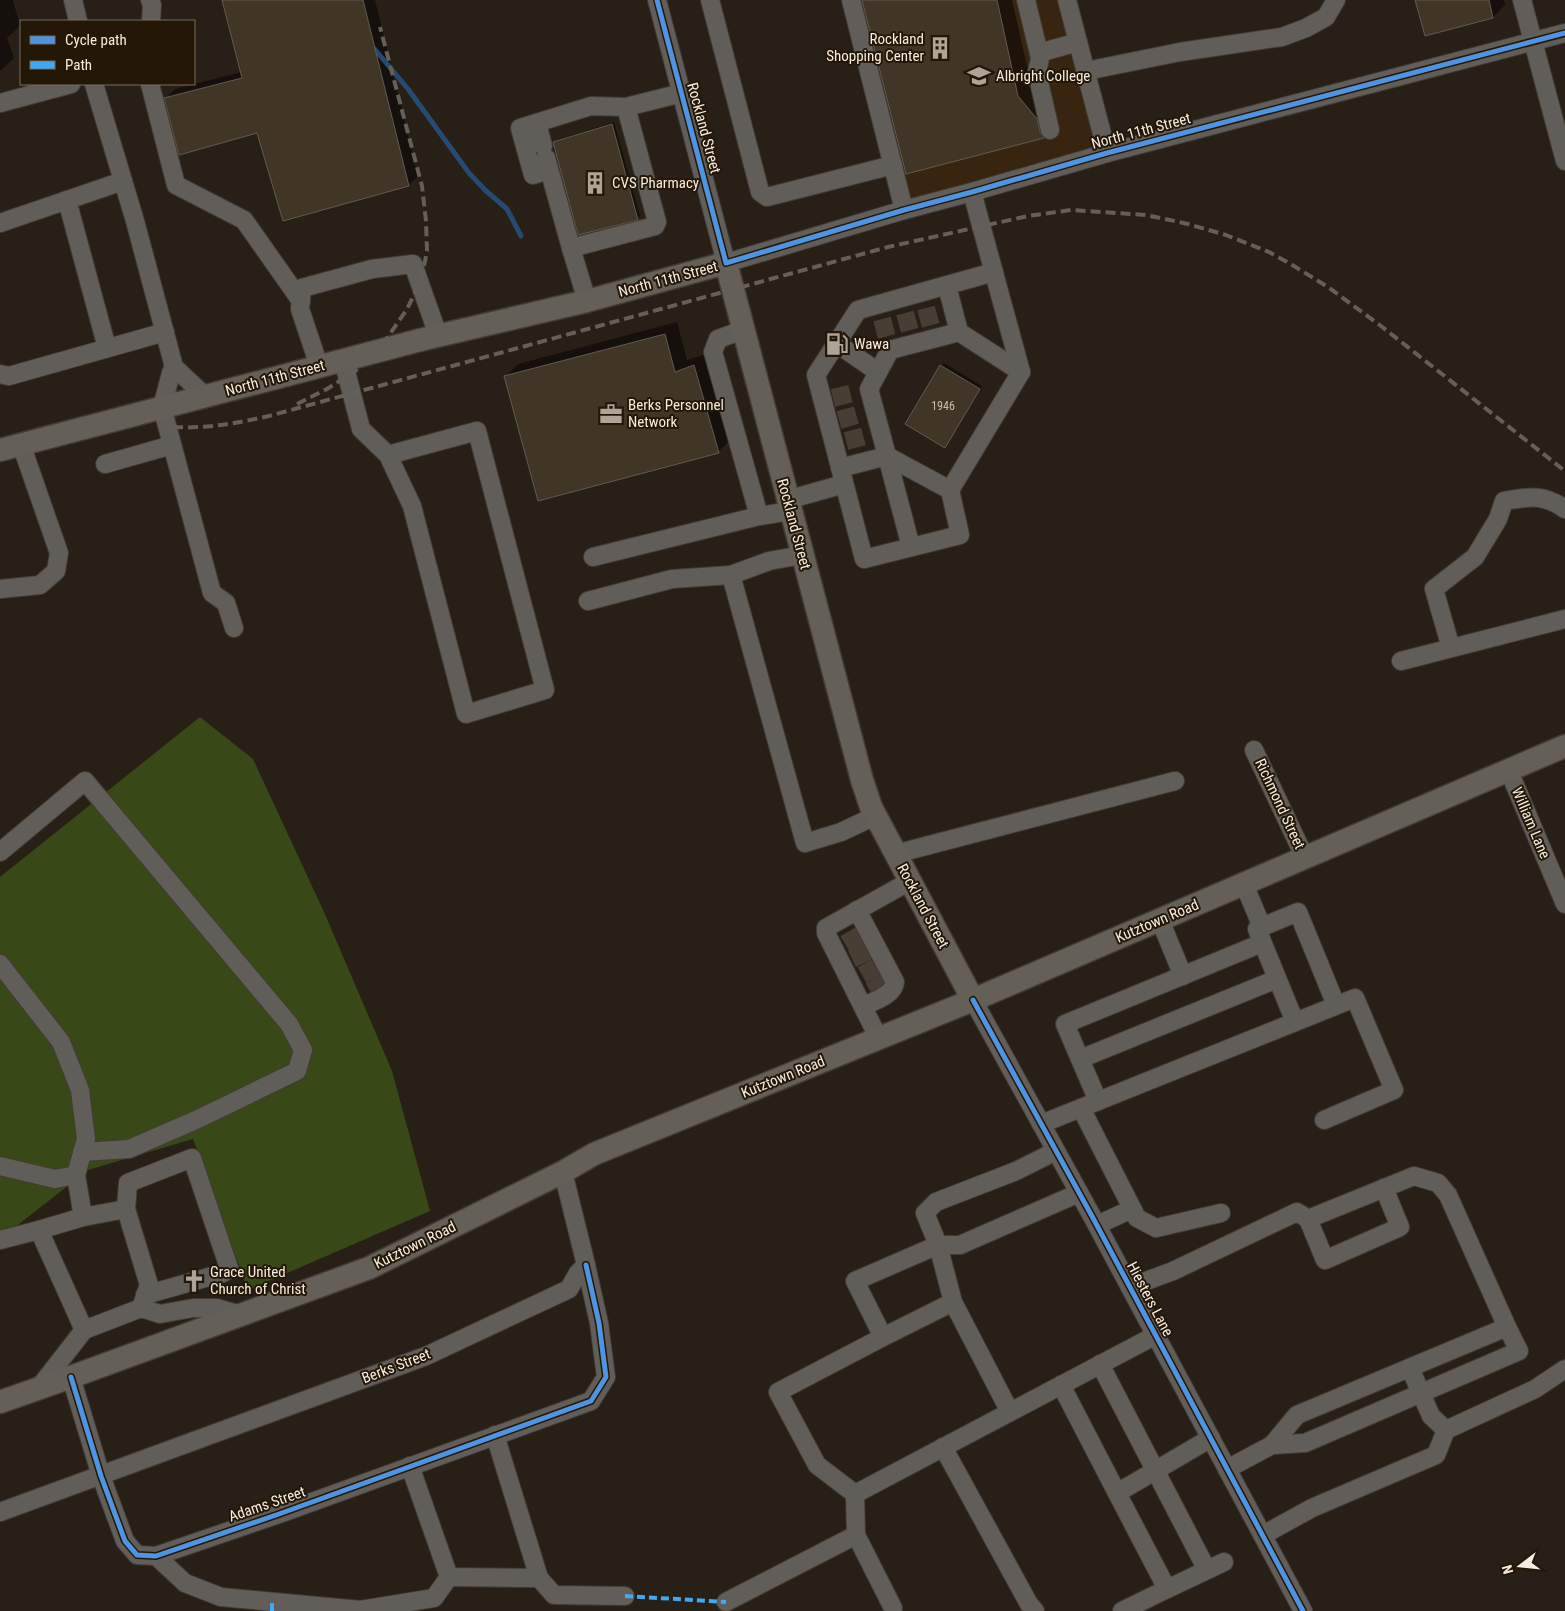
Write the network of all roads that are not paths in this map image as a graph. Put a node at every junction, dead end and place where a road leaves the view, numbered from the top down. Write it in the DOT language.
graph roads {
  1 [pos="73,0"];
  2 [pos="150,0"];
  3 [pos="657,0"];
  4 [pos="710,0"];
  5 [pos="851,0"];
  6 [pos="1026,0"];
  7 [pos="1067,0"];
  8 [pos="1336,0"];
  9 [pos="1522,0"];
  10 [pos="78,20"];
  11 [pos="151,20"];
  12 [pos="1565,33"];
  13 [pos="1078,42"];
  14 [pos="1533,42"];
  15 [pos="1039,53"];
  16 [pos="1086,71"];
  17 [pos="67,85"];
  18 [pos="94,85"];
  19 [pos="150,85"];
  20 [pos="682,93"];
  21 [pos="0,103"];
  22 [pos="626,107"];
  23 [pos="537,123"];
  24 [pos="1050,130"];
  25 [pos="1107,153"];
  26 [pos="546,158"];
  27 [pos="1565,161"];
  28 [pos="893,165"];
  29 [pos="123,181"];
  30 [pos="972,192"];
  31 [pos="67,200"];
  32 [pos="904,210"];
  33 [pos="0,223"];
  34 [pos="571,248"];
  35 [pos="726,263"];
  36 [pos="994,272"];
  37 [pos="946,286"];
  38 [pos="301,300"];
  39 [pos="587,300"];
  40 [pos="743,330"];
  41 [pos="165,332"];
  42 [pos="959,332"];
  43 [pos="438,335"];
  44 [pos="836,343"];
  45 [pos="107,348"];
  46 [pos="343,360"];
  47 [pos="319,366"];
  48 [pos="174,367"];
  49 [pos="878,372"];
  50 [pos="1021,372"];
  51 [pos="0,374"];
  52 [pos="206,396"];
  53 [pos="162,407"];
  54 [pos="172,444"];
  55 [pos="11,447"];
  56 [pos="388,455"];
  57 [pos="887,456"];
  58 [pos="105,464"];
  59 [pos="842,476"];
  60 [pos="950,490"];
  61 [pos="789,505"];
  62 [pos="1565,509"];
  63 [pos="759,516"];
  64 [pos="911,547"];
  65 [pos="802,554"];
  66 [pos="593,557"];
  67 [pos="731,575"];
  68 [pos="0,589"];
  69 [pos="588,601"];
  70 [pos="1565,619"];
  71 [pos="234,628"];
  72 [pos="1451,648"];
  73 [pos="1401,661"];
  74 [pos="1565,746"];
  75 [pos="1254,750"];
  76 [pos="1509,770"];
  77 [pos="1175,781"];
  78 [pos="876,816"];
  79 [pos="0,852"];
  80 [pos="895,854"];
  81 [pos="1305,858"];
  82 [pos="910,881"];
  83 [pos="1244,884"];
  84 [pos="1565,904"];
  85 [pos="857,910"];
  86 [pos="1160,920"];
  87 [pos="1262,935"];
  88 [pos="860,955"];
  89 [pos="0,964"];
  90 [pos="1183,976"];
  91 [pos="1277,979"];
  92 [pos="864,998"];
  93 [pos="973,1000"];
  94 [pos="1336,1006"];
  95 [pos="1295,1022"];
  96 [pos="879,1038"];
  97 [pos="1080,1059"];
  98 [pos="1098,1101"];
  99 [pos="1080,1108"];
  100 [pos="1324,1120"];
  101 [pos="1041,1124"];
  102 [pos="1056,1151"];
  103 [pos="82,1152"];
  104 [pos="0,1166"];
  105 [pos="563,1172"];
  106 [pos="76,1175"];
  107 [pos="1384,1188"];
  108 [pos="1079,1193"];
  109 [pos="126,1209"];
  110 [pos="1132,1209"];
  111 [pos="1221,1212"];
  112 [pos="83,1217"];
  113 [pos="1308,1219"];
  114 [pos="1097,1225"];
  115 [pos="39,1230"];
  116 [pos="0,1240"];
  117 [pos="938,1245"];
  118 [pos="586,1265"];
  119 [pos="1130,1287"];
  120 [pos="143,1302"];
  121 [pos="953,1302"];
  122 [pos="241,1315"];
  123 [pos="1507,1327"];
  124 [pos="84,1330"];
  125 [pos="1156,1335"];
  126 [pos="883,1337"];
  127 [pos="1100,1364"];
  128 [pos="1410,1368"];
  129 [pos="1565,1369"];
  130 [pos="72,1377"];
  131 [pos="1061,1385"];
  132 [pos="38,1389"];
  133 [pos="1421,1393"];
  134 [pos="0,1402"];
  135 [pos="1010,1412"];
  136 [pos="1446,1430"];
  137 [pos="490,1436"];
  138 [pos="1211,1438"];
  139 [pos="1272,1445"];
  140 [pos="943,1447"];
  141 [pos="410,1466"];
  142 [pos="1227,1469"];
  143 [pos="1155,1471"];
  144 [pos="101,1476"];
  145 [pos="1116,1493"];
  146 [pos="854,1494"];
  147 [pos="0,1512"];
  148 [pos="856,1535"];
  149 [pos="1262,1535"];
  150 [pos="156,1556"];
  151 [pos="1224,1562"];
  152 [pos="1207,1570"];
  153 [pos="449,1577"];
  154 [pos="539,1578"];
  155 [pos="1167,1589"];
  156 [pos="625,1596"];
  157 [pos="726,1602"];
  158 [pos="893,1608"];
  159 [pos="1035,1611"];
  160 [pos="1122,1611"];
  161 [pos="1303,1611"];
  1 -- 10 [label="street"];
  2 -- 11 [label="street"];
  3 -- 20 [label="street, Rockland Street"];
  4 -- 28 [label="street"];
  5 -- 28 [label="street"];
  6 -- 15 [label="street"];
  7 -- 13 [label="street"];
  8 -- 16 [label="street"];
  9 -- 14 [label="street"];
  12 -- 14 [label="street, North 11th Street"];
  13 -- 15 [label="street"];
  13 -- 16 [label="street"];
  14 -- 25 [label="street, North 11th Street"];
  14 -- 27 [label="street"];
  15 -- 24 [label="street"];
  16 -- 25 [label="street"];
  17 -- 21 [label="street"];
  18 -- 29 [label="street"];
  19 -- 38 [label="street"];
  20 -- 22 [label="street"];
  20 -- 35 [label="street, Rockland Street"];
  22 -- 23 [label="street"];
  22 -- 34 [label="street"];
  23 -- 26 [label="street"];
  23 -- 26 [label="street"];
  25 -- 30 [label="street, North 11th Street"];
  26 -- 34 [label="street"];
  28 -- 32 [label="street"];
  29 -- 31 [label="street"];
  29 -- 41 [label="street"];
  30 -- 32 [label="street, North 11th Street"];
  30 -- 36 [label="street"];
  31 -- 33 [label="street"];
  31 -- 45 [label="street"];
  32 -- 35 [label="street, North 11th Street"];
  34 -- 39 [label="street"];
  35 -- 39 [label="main road, North 11th Street"];
  35 -- 40 [label="main road, Rockland Street"];
  36 -- 37 [label="street"];
  36 -- 50 [label="street"];
  37 -- 42 [label="street"];
  37 -- 44 [label="street"];
  38 -- 43 [label="street"];
  38 -- 47 [label="street"];
  39 -- 43 [label="main road, North 11th Street"];
  40 -- 61 [label="main road, Rockland Street"];
  40 -- 63 [label="street"];
  41 -- 45 [label="street"];
  41 -- 48 [label="street"];
  42 -- 49 [label="street"];
  42 -- 50 [label="street"];
  43 -- 46 [label="main road, North 11th Street"];
  44 -- 49 [label="street"];
  44 -- 59 [label="street"];
  45 -- 51 [label="street"];
  46 -- 47 [label="main road, North 11th Street"];
  46 -- 56 [label="street"];
  47 -- 52 [label="main road, North 11th Street"];
  48 -- 52 [label="street"];
  48 -- 53 [label="street"];
  49 -- 57 [label="street"];
  50 -- 60 [label="street"];
  52 -- 53 [label="main road, North 11th Street"];
  53 -- 54 [label="street"];
  53 -- 55 [label="main road, North 11th Street"];
  54 -- 58 [label="street"];
  54 -- 71 [label="street"];
  55 -- 68 [label="street"];
  56 -- 56 [label="street"];
  57 -- 59 [label="street"];
  57 -- 60 [label="street"];
  57 -- 64 [label="street"];
  59 -- 61 [label="street"];
  59 -- 64 [label="street"];
  60 -- 64 [label="street"];
  61 -- 63 [label="street"];
  61 -- 65 [label="main road, Rockland Street"];
  62 -- 72 [label="street"];
  63 -- 66 [label="street"];
  65 -- 67 [label="street"];
  65 -- 78 [label="main road, Rockland Street"];
  67 -- 69 [label="street"];
  67 -- 78 [label="street"];
  70 -- 72 [label="street"];
  72 -- 73 [label="street"];
  74 -- 76 [label="main road, Kutztown Road"];
  75 -- 81 [label="street, Richmond Street"];
  76 -- 81 [label="main road, Kutztown Road"];
  76 -- 84 [label="street, William Lane"];
  77 -- 80 [label="street"];
  78 -- 80 [label="main road, Rockland Street"];
  79 -- 103 [label="street"];
  80 -- 82 [label="main road, Rockland Street"];
  81 -- 83 [label="main road, Kutztown Road"];
  82 -- 85 [label="street"];
  82 -- 93 [label="main road, Rockland Street"];
  83 -- 86 [label="main road, Kutztown Road"];
  83 -- 87 [label="street"];
  85 -- 88 [label="street"];
  85 -- 88 [label="street"];
  86 -- 90 [label="street"];
  86 -- 93 [label="main road, Kutztown Road"];
  87 -- 90 [label="street"];
  87 -- 91 [label="street"];
  87 -- 94 [label="street"];
  88 -- 92 [label="street"];
  88 -- 92 [label="street"];
  89 -- 103 [label="street"];
  90 -- 97 [label="street"];
  91 -- 95 [label="street"];
  91 -- 97 [label="street"];
  92 -- 96 [label="street"];
  93 -- 96 [label="main road, Kutztown Road"];
  93 -- 101 [label="street, Hiesters Lane"];
  94 -- 95 [label="street"];
  94 -- 100 [label="street"];
  95 -- 98 [label="street"];
  96 -- 105 [label="main road, Kutztown Road"];
  97 -- 98 [label="street"];
  98 -- 99 [label="street"];
  99 -- 101 [label="street"];
  99 -- 110 [label="street"];
  101 -- 102 [label="street, Hiesters Lane"];
  102 -- 108 [label="street, Hiesters Lane"];
  102 -- 117 [label="street"];
  103 -- 106 [label="street"];
  104 -- 106 [label="street"];
  105 -- 118 [label="street"];
  105 -- 122 [label="main road, Kutztown Road"];
  106 -- 112 [label="street"];
  107 -- 113 [label="street"];
  107 -- 113 [label="street"];
  107 -- 123 [label="street"];
  108 -- 114 [label="street, Hiesters Lane"];
  108 -- 117 [label="street"];
  109 -- 112 [label="street"];
  109 -- 120 [label="street"];
  109 -- 120 [label="street"];
  110 -- 111 [label="street"];
  110 -- 114 [label="street"];
  112 -- 115 [label="street"];
  113 -- 119 [label="street"];
  114 -- 119 [label="street, Hiesters Lane"];
  115 -- 116 [label="street"];
  115 -- 124 [label="street"];
  117 -- 121 [label="street"];
  117 -- 126 [label="street"];
  118 -- 137 [label="street, Adams Street"];
  118 -- 144 [label="street, Berks Street"];
  119 -- 125 [label="street, Hiesters Lane"];
  120 -- 122 [label="street"];
  120 -- 124 [label="street"];
  121 -- 126 [label="street"];
  121 -- 135 [label="street"];
  122 -- 130 [label="main road, Kutztown Road"];
  123 -- 128 [label="street"];
  123 -- 133 [label="street"];
  124 -- 132 [label="street"];
  125 -- 127 [label="street"];
  125 -- 138 [label="street, Hiesters Lane"];
  126 -- 146 [label="street"];
  127 -- 131 [label="street"];
  127 -- 143 [label="street"];
  128 -- 133 [label="street"];
  128 -- 139 [label="street"];
  129 -- 136 [label="street"];
  130 -- 132 [label="main road, Kutztown Road"];
  130 -- 144 [label="street"];
  131 -- 135 [label="street"];
  131 -- 145 [label="street"];
  132 -- 134 [label="main road, Kutztown Road"];
  133 -- 136 [label="street"];
  133 -- 139 [label="street"];
  135 -- 140 [label="street"];
  136 -- 149 [label="street"];
  137 -- 141 [label="street, Adams Street"];
  137 -- 154 [label="street"];
  138 -- 142 [label="street, Hiesters Lane"];
  138 -- 143 [label="street"];
  139 -- 142 [label="street"];
  140 -- 146 [label="street"];
  140 -- 159 [label="street"];
  141 -- 150 [label="street, Adams Street"];
  141 -- 153 [label="street"];
  142 -- 149 [label="street, Hiesters Lane"];
  143 -- 145 [label="street"];
  143 -- 152 [label="street"];
  144 -- 147 [label="street"];
  144 -- 150 [label="street"];
  145 -- 155 [label="street"];
  146 -- 148 [label="street"];
  148 -- 157 [label="street"];
  148 -- 158 [label="street"];
  149 -- 161 [label="street, Hiesters Lane"];
  150 -- 153 [label="street"];
  151 -- 152 [label="street"];
  152 -- 155 [label="street"];
  153 -- 154 [label="street"];
  154 -- 156 [label="street"];
  155 -- 160 [label="street"];
}
